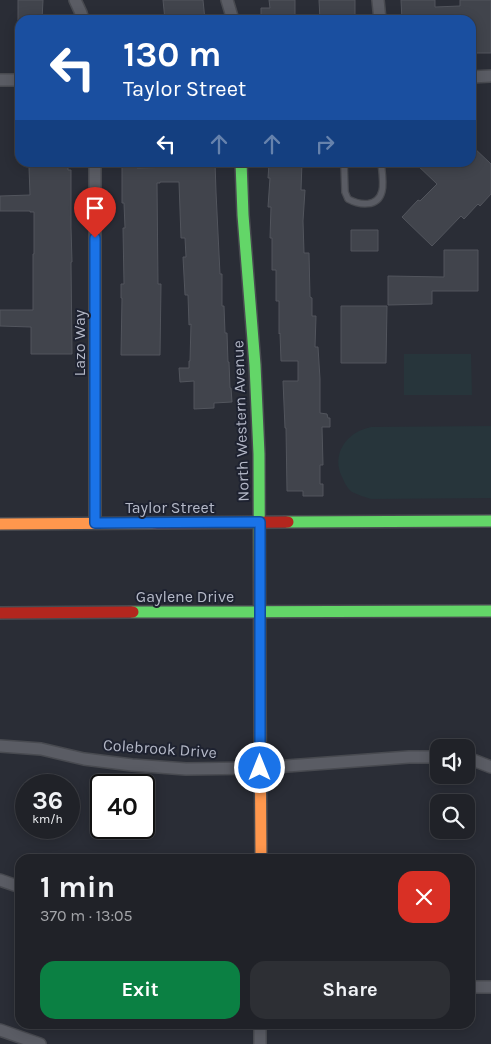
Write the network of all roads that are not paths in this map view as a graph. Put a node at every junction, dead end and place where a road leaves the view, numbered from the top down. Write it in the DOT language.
graph roads {
  1 [pos="75,0"];
  2 [pos="227,0"];
  3 [pos="378,0"];
  4 [pos="82,15"];
  5 [pos="231,15"];
  6 [pos="380,15"];
  7 [pos="491,76"];
  8 [pos="476,77"];
  9 [pos="0,80"];
  10 [pos="15,80"];
  11 [pos="95,167"];
  12 [pos="242,167"];
  13 [pos="344,167"];
  14 [pos="381,167"];
  15 [pos="491,521"];
  16 [pos="260,522"];
  17 [pos="95,523"];
  18 [pos="0,524"];
  19 [pos="491,611"];
  20 [pos="260,612"];
  21 [pos="0,613"];
  22 [pos="0,746"];
  23 [pos="430,757"];
  24 [pos="475,761"];
  25 [pos="491,767"];
  26 [pos="260,768"];
  27 [pos="261,854"];
  28 [pos="0,880"];
  29 [pos="15,885"];
  30 [pos="475,987"];
  31 [pos="491,987"];
  32 [pos="260,1029"];
  33 [pos="0,1030"];
  34 [pos="40,1044"];
  35 [pos="260,1044"];
  1 -- 4 [label="street"];
  2 -- 5 [label="street"];
  3 -- 6 [label="street"];
  7 -- 8 [label="street"];
  9 -- 10 [label="street"];
  11 -- 17 [label="street, Lazo Way"];
  12 -- 16 [label="street, North Western Avenue"];
  13 -- 14 [label="lane"];
  15 -- 16 [label="street, Taylor Street"];
  16 -- 17 [label="street, Taylor Street"];
  16 -- 20 [label="street, North Western Avenue"];
  17 -- 18 [label="street, Taylor Street"];
  19 -- 20 [label="street, Gaylene Drive"];
  20 -- 21 [label="street, Gaylene Drive"];
  20 -- 26 [label="street, North Western Avenue"];
  22 -- 26 [label="street, Colebrook Drive"];
  23 -- 26 [label="street, Colebrook Drive"];
  24 -- 25 [label="street"];
  26 -- 27 [label="street, North Western Avenue"];
  28 -- 29 [label="street"];
  30 -- 31 [label="street"];
  32 -- 35 [label="street"];
  33 -- 34 [label="street"];
}
